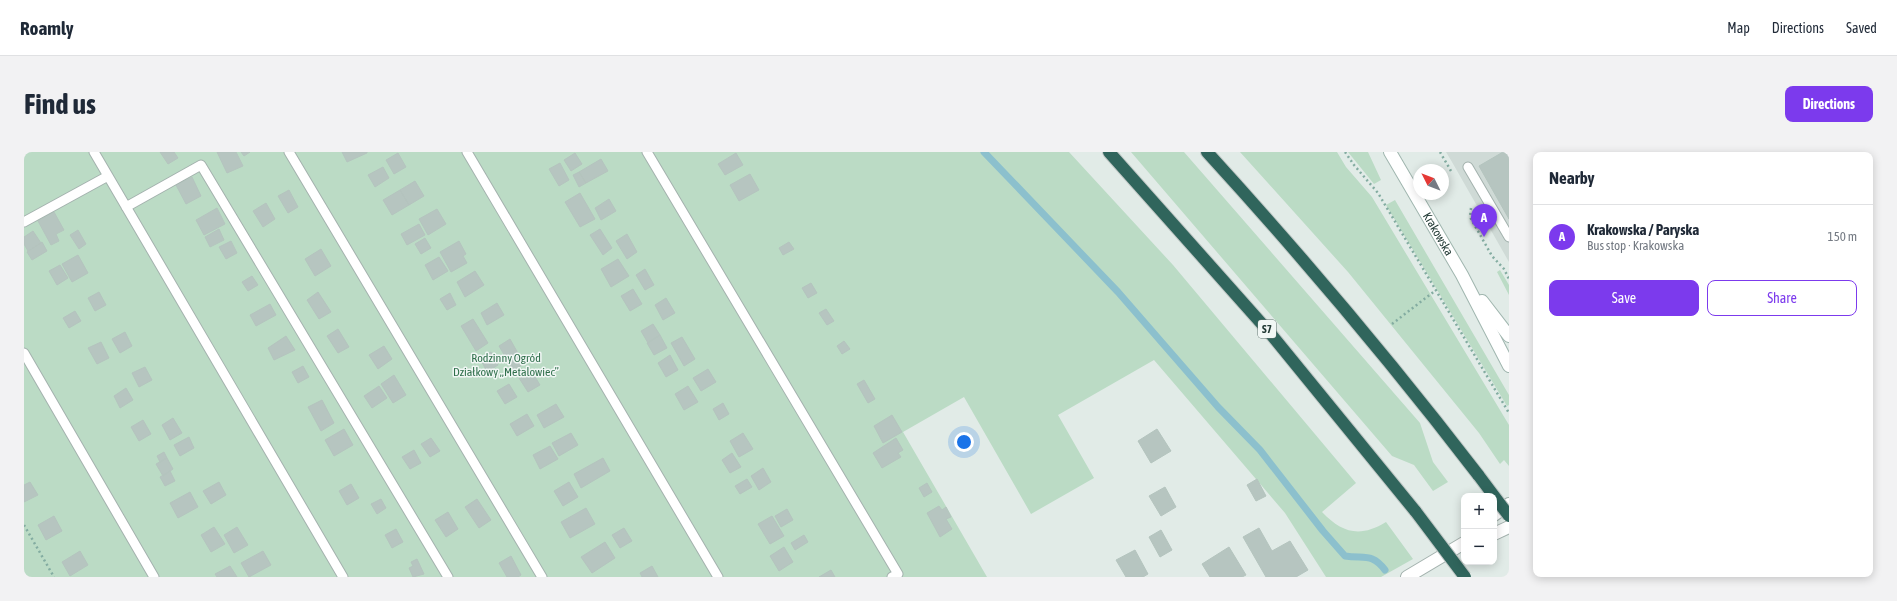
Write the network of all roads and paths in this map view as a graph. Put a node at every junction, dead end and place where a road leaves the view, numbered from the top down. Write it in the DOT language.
graph roads {
  1 [pos="94,152"];
  2 [pos="289,152"];
  3 [pos="467,152"];
  4 [pos="647,152"];
  5 [pos="1109,152"];
  6 [pos="1207,152"];
  7 [pos="1345,152"];
  8 [pos="1390,152"];
  9 [pos="1440,152"];
  10 [pos="1468,167"];
  11 [pos="1452,172"];
  12 [pos="108,176"];
  13 [pos="1472,206"];
  14 [pos="126,207"];
  15 [pos="24,222"];
  16 [pos="1509,237"];
  17 [pos="1462,274"];
  18 [pos="1509,279"];
  19 [pos="1436,290"];
  20 [pos="1392,324"];
  21 [pos="1509,336"];
  22 [pos="24,353"];
  23 [pos="1509,366"];
  24 [pos="1509,413"];
  25 [pos="1509,504"];
  26 [pos="1497,513"];
  27 [pos="1509,516"];
  28 [pos="24,525"];
  29 [pos="1509,527"];
  30 [pos="1497,533"];
  31 [pos="1461,545"];
  32 [pos="54,577"];
  33 [pos="154,577"];
  34 [pos="343,577"];
  35 [pos="448,577"];
  36 [pos="542,577"];
  37 [pos="718,577"];
  38 [pos="892,577"];
  39 [pos="1408,577"];
  40 [pos="1465,577"];
  1 -- 12 [label="lane"];
  2 -- 36 [label="lane"];
  3 -- 37 [label="lane"];
  4 -- 38 [label="lane"];
  5 -- 40 [label="highway, S7, bridge"];
  6 -- 27 [label="highway, bridge"];
  7 -- 19 [label="path"];
  8 -- 17 [label="street, Krakowska"];
  9 -- 11 [label="path"];
  10 -- 16 [label="lane"];
  12 -- 14 [label="lane"];
  12 -- 15 [label="lane"];
  13 -- 18 [label="path"];
  14 -- 34 [label="lane"];
  14 -- 35 [label="lane"];
  17 -- 21 [label="street, Krakowska"];
  17 -- 23 [label="street, Krakowska"];
  19 -- 20 [label="path"];
  19 -- 24 [label="path"];
  22 -- 33 [label="lane"];
  25 -- 26 [label="street"];
  28 -- 32 [label="path"];
  29 -- 30 [label="street"];
  31 -- 39 [label="street"];
}
